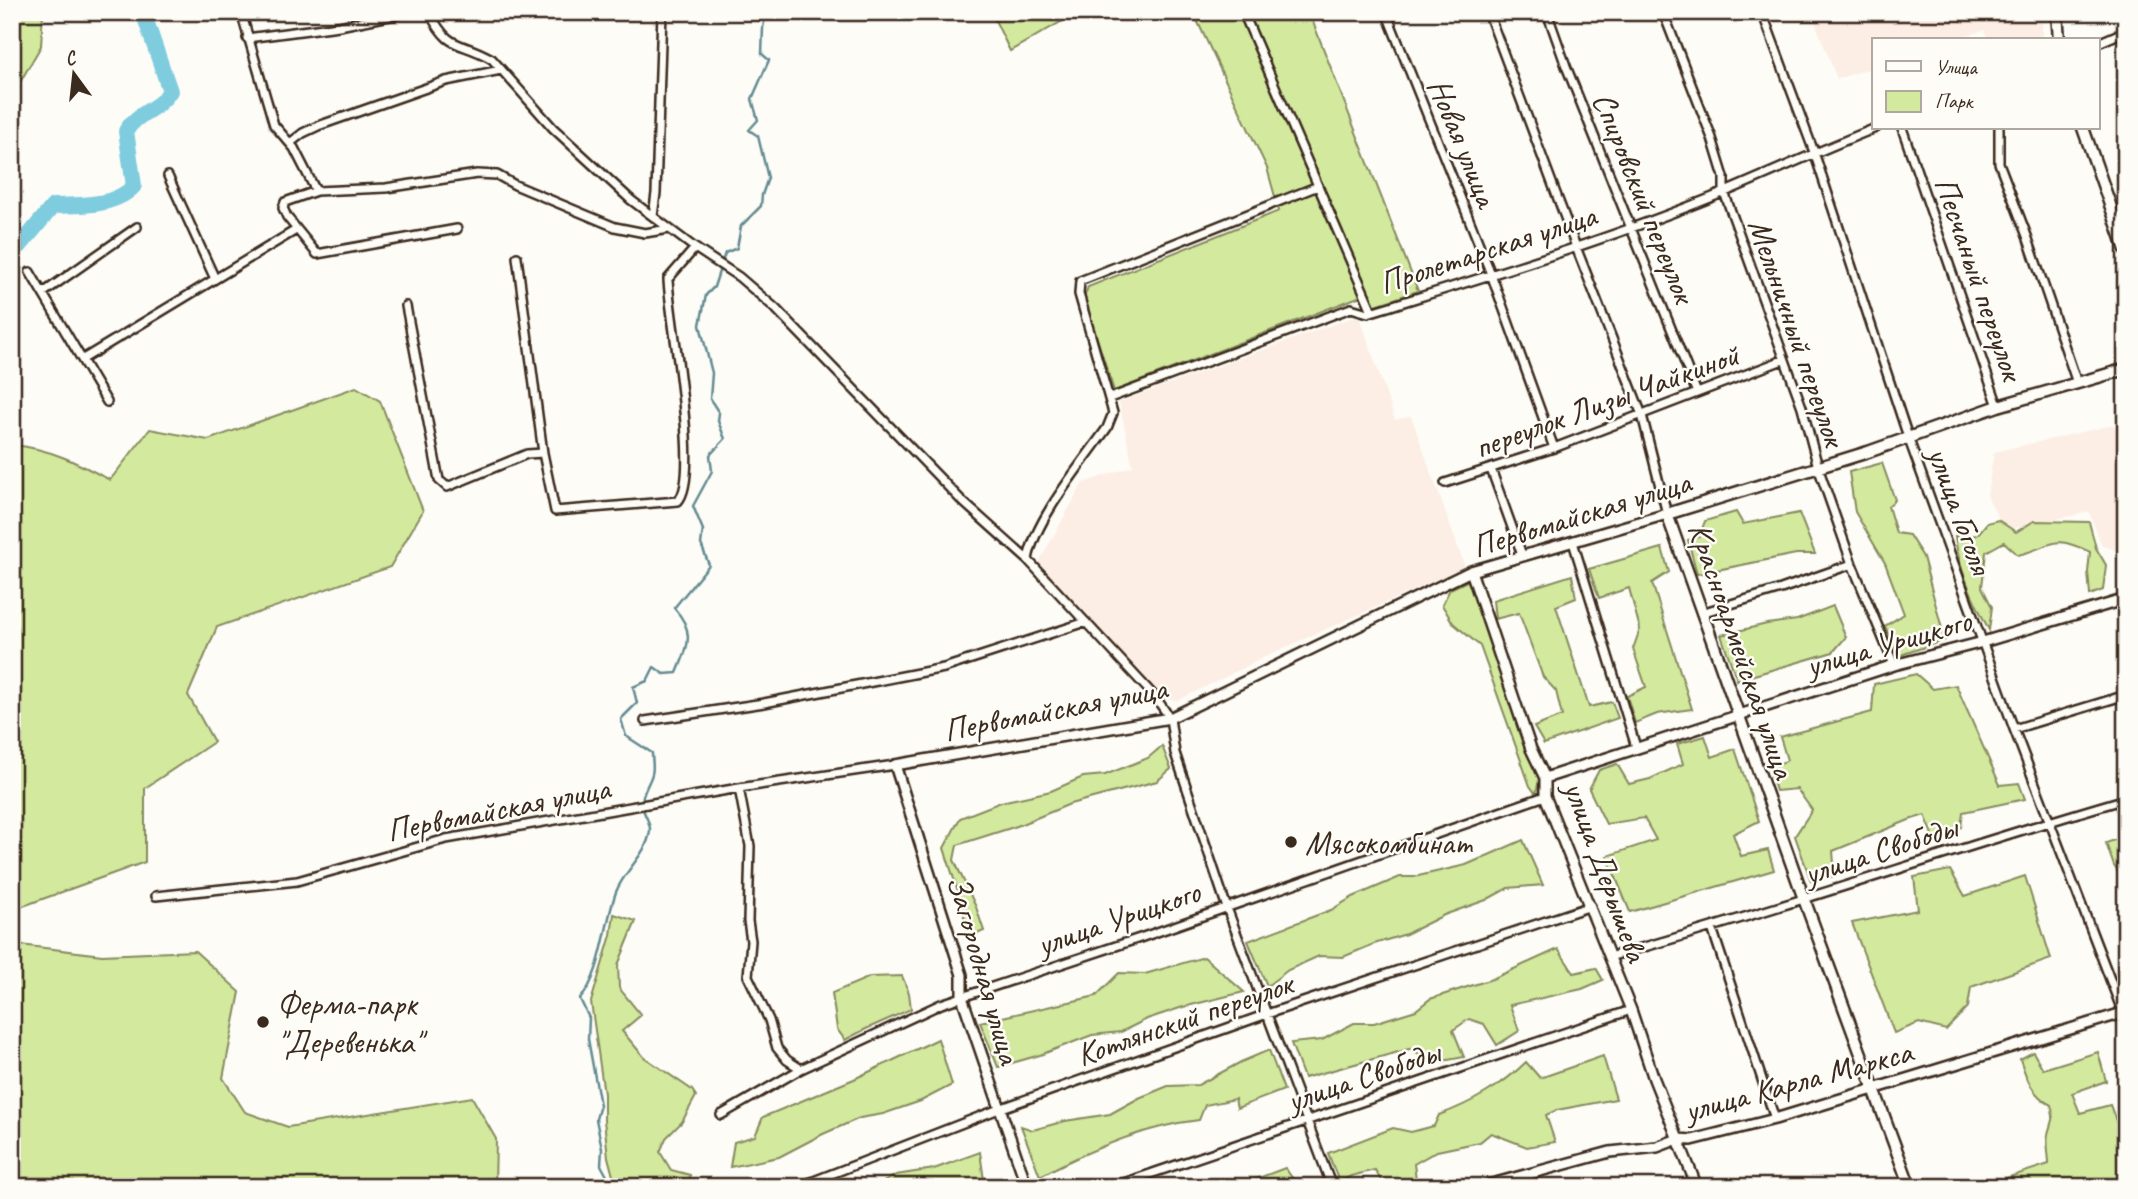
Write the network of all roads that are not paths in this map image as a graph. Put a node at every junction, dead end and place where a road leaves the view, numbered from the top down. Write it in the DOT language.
graph roads {
  1 [pos="241,12"];
  2 [pos="410,12"];
  3 [pos="429,12"];
  4 [pos="662,12"];
  5 [pos="1243,12"];
  6 [pos="1386,12"];
  7 [pos="1488,12"];
  8 [pos="1663,12"];
  9 [pos="1762,12"];
  10 [pos="2057,12"];
  11 [pos="1549,18"];
  12 [pos="2126,31"];
  13 [pos="247,38"];
  14 [pos="2059,38"];
  15 [pos="2100,42"];
  16 [pos="501,70"];
  17 [pos="1872,130"];
  18 [pos="1903,130"];
  19 [pos="1999,130"];
  20 [pos="2085,130"];
  21 [pos="290,143"];
  22 [pos="1814,152"];
  23 [pos="168,176"];
  24 [pos="1318,186"];
  25 [pos="316,191"];
  26 [pos="1724,192"];
  27 [pos="653,216"];
  28 [pos="137,227"];
  29 [pos="1631,227"];
  30 [pos="457,229"];
  31 [pos="669,229"];
  32 [pos="296,230"];
  33 [pos="1576,247"];
  34 [pos="695,248"];
  35 [pos="2126,250"];
  36 [pos="517,257"];
  37 [pos="30,272"];
  38 [pos="1491,274"];
  39 [pos="215,279"];
  40 [pos="43,293"];
  41 [pos="406,306"];
  42 [pos="1372,312"];
  43 [pos="83,359"];
  44 [pos="1783,360"];
  45 [pos="2126,369"];
  46 [pos="2077,383"];
  47 [pos="1698,393"];
  48 [pos="1111,398"];
  49 [pos="107,402"];
  50 [pos="1998,406"];
  51 [pos="1642,415"];
  52 [pos="1908,437"];
  53 [pos="1554,448"];
  54 [pos="543,453"];
  55 [pos="1818,467"];
  56 [pos="1490,469"];
  57 [pos="1445,483"];
  58 [pos="1667,514"];
  59 [pos="1573,541"];
  60 [pos="1522,555"];
  61 [pos="1028,561"];
  62 [pos="1852,564"];
  63 [pos="1471,571"];
  64 [pos="2126,600"];
  65 [pos="1701,613"];
  66 [pos="1086,622"];
  67 [pos="1983,642"];
  68 [pos="1894,665"];
  69 [pos="2126,695"];
  70 [pos="1737,714"];
  71 [pos="1170,718"];
  72 [pos="645,721"];
  73 [pos="2014,729"];
  74 [pos="1636,747"];
  75 [pos="895,765"];
  76 [pos="1545,778"];
  77 [pos="739,788"];
  78 [pos="1545,796"];
  79 [pos="2126,799"];
  80 [pos="2050,820"];
  81 [pos="156,896"];
  82 [pos="1804,899"];
  83 [pos="1591,905"];
  84 [pos="1227,908"];
  85 [pos="1712,928"];
  86 [pos="1609,957"];
  87 [pos="962,997"];
  88 [pos="1631,1010"];
  89 [pos="1267,1014"];
  90 [pos="2125,1015"];
  91 [pos="801,1069"];
  92 [pos="1875,1088"];
  93 [pos="999,1109"];
  94 [pos="721,1115"];
  95 [pos="1775,1118"];
  96 [pos="1308,1120"];
  97 [pos="1678,1139"];
  98 [pos="798,1187"];
  99 [pos="1027,1187"];
  100 [pos="1112,1187"];
  101 [pos="1332,1187"];
  102 [pos="1481,1187"];
  103 [pos="1697,1187"];
  104 [pos="1910,1187"];
  1 -- 13 [label="street"];
  2 -- 13 [label="street"];
  3 -- 16 [label="street"];
  4 -- 27 [label="street"];
  5 -- 24 [label="street"];
  6 -- 38 [label="street, Новая улица"];
  7 -- 33 [label="street, Красноармейская улица"];
  8 -- 26 [label="street, Мельничный переулок"];
  9 -- 22 [label="street, улица Гоголя"];
  10 -- 14 [label="main road"];
  11 -- 29 [label="street, Спировский переулок"];
  12 -- 15 [label="street"];
  13 -- 21 [label="street"];
  16 -- 21 [label="street"];
  16 -- 27 [label="street"];
  17 -- 22 [label="street, Пролетарская улица"];
  18 -- 50 [label="street, Песчаный переулок"];
  19 -- 46 [label="street"];
  20 -- 35 [label="main road"];
  21 -- 25 [label="street"];
  22 -- 26 [label="street, Пролетарская улица"];
  22 -- 52 [label="street, улица Гоголя"];
  23 -- 39 [label="street"];
  24 -- 42 [label="street"];
  24 -- 48 [label="street"];
  25 -- 31 [label="street"];
  25 -- 32 [label="street"];
  26 -- 29 [label="street, Пролетарская улица"];
  26 -- 44 [label="street, Мельничный переулок"];
  27 -- 31 [label="street"];
  28 -- 40 [label="street"];
  29 -- 33 [label="street, Пролетарская улица"];
  29 -- 47 [label="street, Спировский переулок"];
  30 -- 32 [label="street"];
  31 -- 34 [label="street"];
  32 -- 39 [label="street"];
  33 -- 38 [label="street, Пролетарская улица"];
  33 -- 51 [label="street, Красноармейская улица"];
  34 -- 54 [label="street"];
  34 -- 61 [label="street"];
  36 -- 54 [label="street"];
  37 -- 40 [label="street"];
  38 -- 42 [label="street, Пролетарская улица"];
  38 -- 53 [label="street, Новая улица"];
  39 -- 43 [label="street"];
  40 -- 43 [label="street"];
  41 -- 54 [label="street"];
  42 -- 48 [label="street, Пролетарская улица"];
  43 -- 49 [label="street"];
  44 -- 47 [label="street, переулок Лизы Чайкиной"];
  44 -- 55 [label="street, Мельничный переулок"];
  45 -- 46 [label="main road, Первомайская улица"];
  46 -- 50 [label="main road, Первомайская улица"];
  47 -- 51 [label="street, переулок Лизы Чайкиной"];
  48 -- 61 [label="street"];
  50 -- 52 [label="main road, Первомайская улица"];
  51 -- 53 [label="street, переулок Лизы Чайкиной"];
  51 -- 58 [label="street, Красноармейская улица"];
  52 -- 55 [label="main road, Первомайская улица"];
  52 -- 67 [label="street, улица Гоголя"];
  53 -- 56 [label="street, переулок Лизы Чайкиной"];
  55 -- 58 [label="main road, Первомайская улица"];
  55 -- 62 [label="street, Мельничный переулок"];
  56 -- 57 [label="street, переулок Лизы Чайкиной"];
  56 -- 60 [label="street"];
  58 -- 59 [label="street, Первомайская улица"];
  58 -- 65 [label="main road, Красноармейская улица"];
  59 -- 60 [label="street, Первомайская улица"];
  59 -- 74 [label="street"];
  60 -- 63 [label="street, Первомайская улица"];
  61 -- 66 [label="street"];
  62 -- 65 [label="street"];
  62 -- 68 [label="street, Мельничный переулок"];
  63 -- 71 [label="street, Первомайская улица"];
  63 -- 76 [label="street, улица Дерышева"];
  64 -- 67 [label="street, улица Урицкого"];
  65 -- 70 [label="main road, Красноармейская улица"];
  66 -- 71 [label="street"];
  66 -- 72 [label="street"];
  67 -- 68 [label="street, улица Урицкого"];
  67 -- 73 [label="street, улица Гоголя"];
  68 -- 70 [label="street, улица Урицкого"];
  69 -- 73 [label="street"];
  70 -- 74 [label="street, улица Урицкого"];
  70 -- 82 [label="main road, Красноармейская улица"];
  71 -- 75 [label="street, Первомайская улица"];
  71 -- 84 [label="street"];
  73 -- 80 [label="street, улица Гоголя"];
  74 -- 76 [label="street, улица Урицкого"];
  75 -- 77 [label="street, Первомайская улица"];
  75 -- 87 [label="street, Загородная улица"];
  76 -- 78 [label="street, улица Дерышева"];
  77 -- 81 [label="street, Первомайская улица"];
  77 -- 91 [label="street"];
  78 -- 83 [label="street, улица Дерышева"];
  78 -- 84 [label="street, улица Урицкого"];
  79 -- 80 [label="street, улица Свободы"];
  80 -- 82 [label="street, улица Свободы"];
  80 -- 90 [label="street, улица Гоголя"];
  82 -- 85 [label="street, улица Свободы"];
  82 -- 92 [label="main road, Красноармейская улица"];
  83 -- 86 [label="street, улица Дерышева"];
  83 -- 89 [label="street, Котлянский переулок"];
  84 -- 87 [label="street, улица Урицкого"];
  84 -- 89 [label="street"];
  85 -- 86 [label="street, улица Свободы"];
  85 -- 95 [label="street"];
  86 -- 88 [label="street, улица Дерышева"];
  87 -- 91 [label="street, улица Урицкого"];
  87 -- 93 [label="street, Загородная улица"];
  88 -- 96 [label="street, улица Свободы"];
  88 -- 97 [label="street, улица Дерышева"];
  89 -- 93 [label="street, Котлянский переулок"];
  89 -- 96 [label="street"];
  90 -- 92 [label="street, улица Карла Маркса"];
  91 -- 94 [label="street, улица Урицкого"];
  92 -- 95 [label="street, улица Карла Маркса"];
  92 -- 104 [label="main road, Красноармейская улица"];
  93 -- 98 [label="street, Котлянский переулок"];
  93 -- 99 [label="street, Загородная улица"];
  95 -- 97 [label="street, улица Карла Маркса"];
  96 -- 100 [label="street, улица Свободы"];
  96 -- 101 [label="street"];
  97 -- 102 [label="street, улица Карла Маркса"];
  97 -- 103 [label="street, улица Дерышева"];
}
